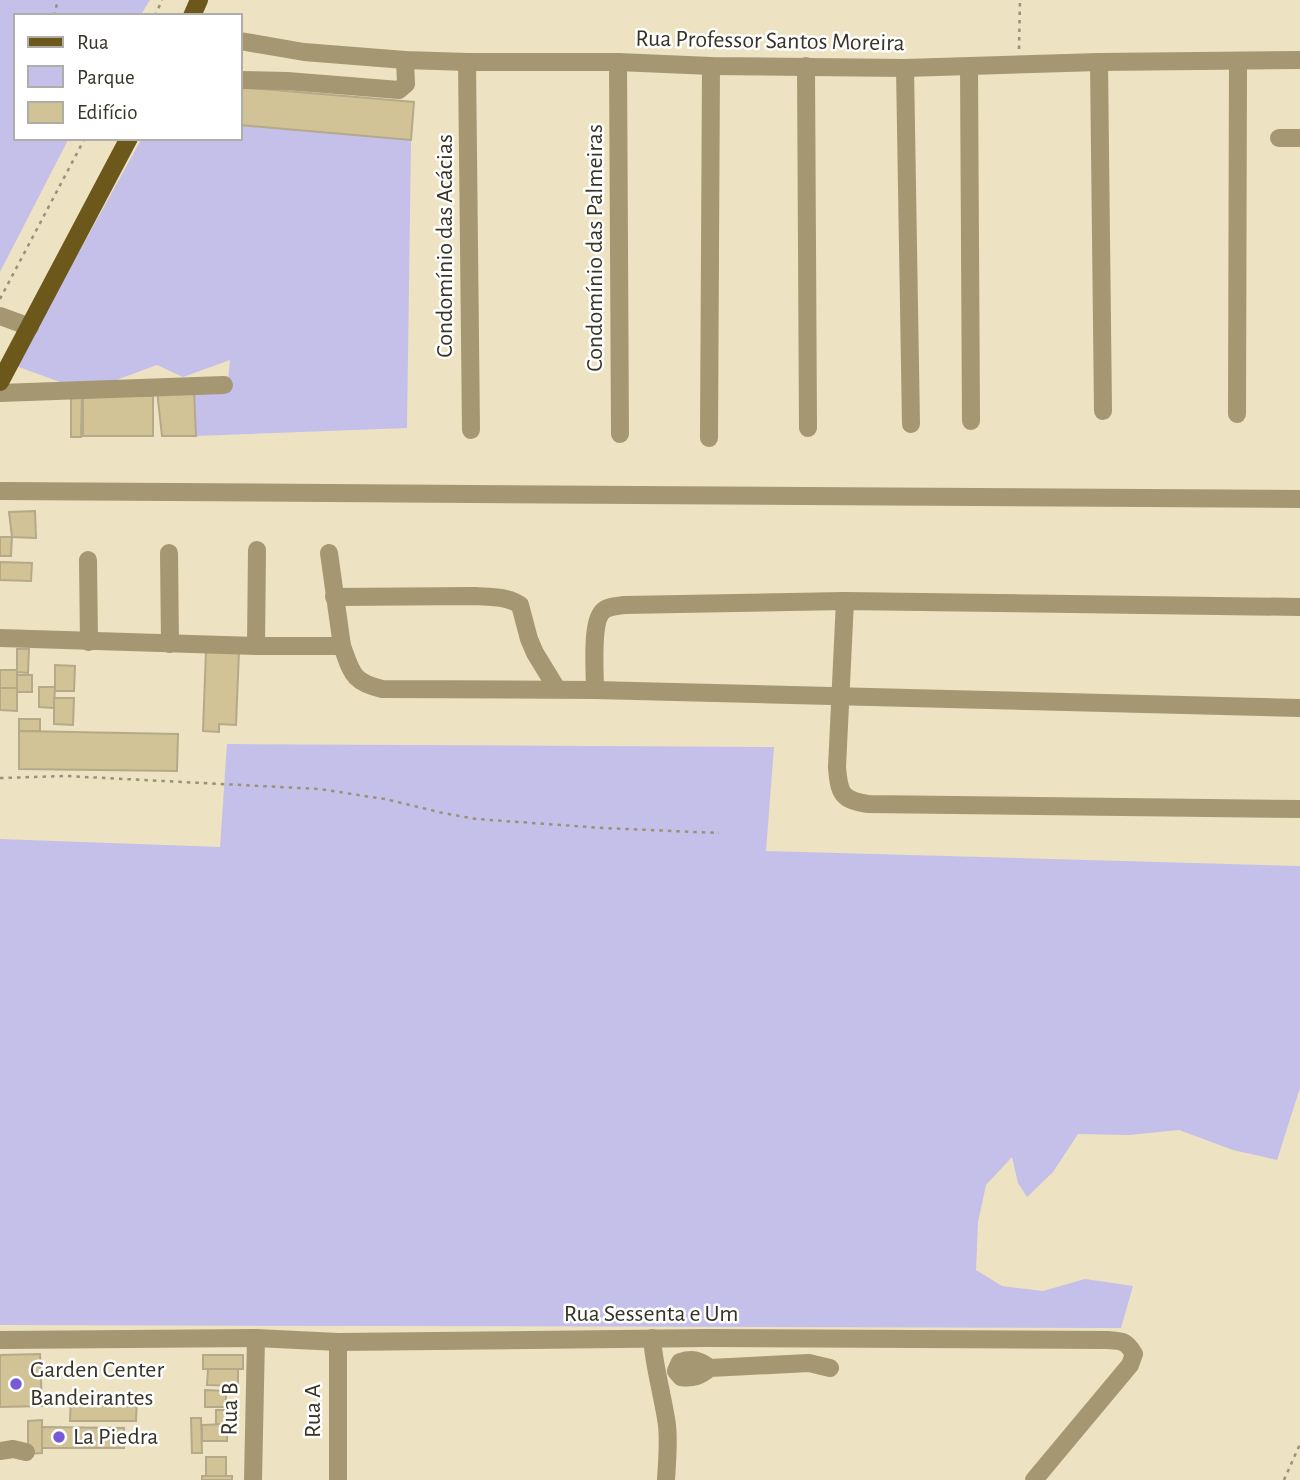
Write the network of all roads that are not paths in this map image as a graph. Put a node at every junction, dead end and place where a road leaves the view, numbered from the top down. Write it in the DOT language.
graph roads {
  1 [pos="242,41"];
  2 [pos="288,49"];
  3 [pos="405,60"];
  4 [pos="1300,60"];
  5 [pos="1238,61"];
  6 [pos="467,62"];
  7 [pos="618,62"];
  8 [pos="1099,62"];
  9 [pos="711,66"];
  10 [pos="806,66"];
  11 [pos="969,67"];
  12 [pos="905,68"];
  13 [pos="242,80"];
  14 [pos="287,81"];
  15 [pos="1279,138"];
  16 [pos="1300,138"];
  17 [pos="128,140"];
  18 [pos="0,316"];
  19 [pos="30,327"];
  20 [pos="0,382"];
  21 [pos="223,385"];
  22 [pos="0,393"];
  23 [pos="1103,411"];
  24 [pos="1237,414"];
  25 [pos="971,421"];
  26 [pos="911,424"];
  27 [pos="808,428"];
  28 [pos="471,430"];
  29 [pos="621,435"];
  30 [pos="709,438"];
  31 [pos="0,491"];
  32 [pos="1300,499"];
  33 [pos="257,550"];
  34 [pos="169,553"];
  35 [pos="329,553"];
  36 [pos="88,560"];
  37 [pos="334,597"];
  38 [pos="845,601"];
  39 [pos="1300,607"];
  40 [pos="0,638"];
  41 [pos="89,642"];
  42 [pos="170,644"];
  43 [pos="256,646"];
  44 [pos="342,646"];
  45 [pos="557,689"];
  46 [pos="595,690"];
  47 [pos="840,695"];
  48 [pos="1300,708"];
  49 [pos="1300,809"];
  50 [pos="256,1338"];
  51 [pos="652,1338"];
  52 [pos="718,1338"];
  53 [pos="0,1340"];
  54 [pos="338,1342"];
  55 [pos="710,1368"];
  56 [pos="731,1368"];
  57 [pos="830,1368"];
  58 [pos="0,1451"];
  59 [pos="26,1452"];
  60 [pos="253,1480"];
  61 [pos="338,1480"];
  62 [pos="666,1480"];
  63 [pos="1034,1480"];
  1 -- 2 [label="street, Rua Professor Santos Moreira"];
  2 -- 3 [label="street, Rua Professor Santos Moreira"];
  2 -- 14 [label="street"];
  3 -- 6 [label="street, Rua Professor Santos Moreira"];
  3 -- 14 [label="street"];
  4 -- 5 [label="street, Rua Professor Santos Moreira"];
  5 -- 8 [label="street, Rua Professor Santos Moreira"];
  5 -- 24 [label="street"];
  6 -- 7 [label="street, Rua Professor Santos Moreira"];
  6 -- 28 [label="street, Condomínio das Acácias"];
  7 -- 9 [label="street, Rua Professor Santos Moreira"];
  7 -- 29 [label="street, Condomínio das Palmeiras"];
  8 -- 11 [label="street, Rua Professor Santos Moreira"];
  8 -- 23 [label="street"];
  9 -- 10 [label="street, Rua Professor Santos Moreira"];
  9 -- 30 [label="street"];
  10 -- 12 [label="street, Rua Professor Santos Moreira"];
  10 -- 27 [label="street"];
  11 -- 12 [label="street, Rua Professor Santos Moreira"];
  11 -- 25 [label="street"];
  12 -- 26 [label="street"];
  13 -- 14 [label="street"];
  15 -- 16 [label="street"];
  17 -- 19 [label="main road"];
  18 -- 19 [label="street"];
  19 -- 20 [label="main road"];
  21 -- 22 [label="street"];
  31 -- 32 [label="street"];
  33 -- 43 [label="street"];
  34 -- 42 [label="street"];
  35 -- 37 [label="street"];
  36 -- 41 [label="street"];
  37 -- 44 [label="street"];
  37 -- 45 [label="street"];
  38 -- 39 [label="street"];
  38 -- 46 [label="street"];
  38 -- 47 [label="street"];
  40 -- 41 [label="street"];
  41 -- 42 [label="street"];
  42 -- 43 [label="street"];
  43 -- 44 [label="street"];
  44 -- 45 [label="street"];
  45 -- 46 [label="street"];
  46 -- 47 [label="street"];
  47 -- 48 [label="street"];
  47 -- 49 [label="street"];
  50 -- 53 [label="street, Rua Sessenta e Um"];
  50 -- 54 [label="street, Rua Sessenta e Um"];
  50 -- 60 [label="street, Rua B"];
  51 -- 52 [label="street, Rua Sessenta e Um"];
  51 -- 54 [label="street, Rua Sessenta e Um"];
  51 -- 62 [label="street"];
  52 -- 56 [label="street"];
  52 -- 63 [label="street, Rua Sessenta e Um"];
  54 -- 61 [label="street, Rua A"];
  55 -- 56 [label="street"];
  56 -- 57 [label="street"];
  58 -- 59 [label="street"];
}
